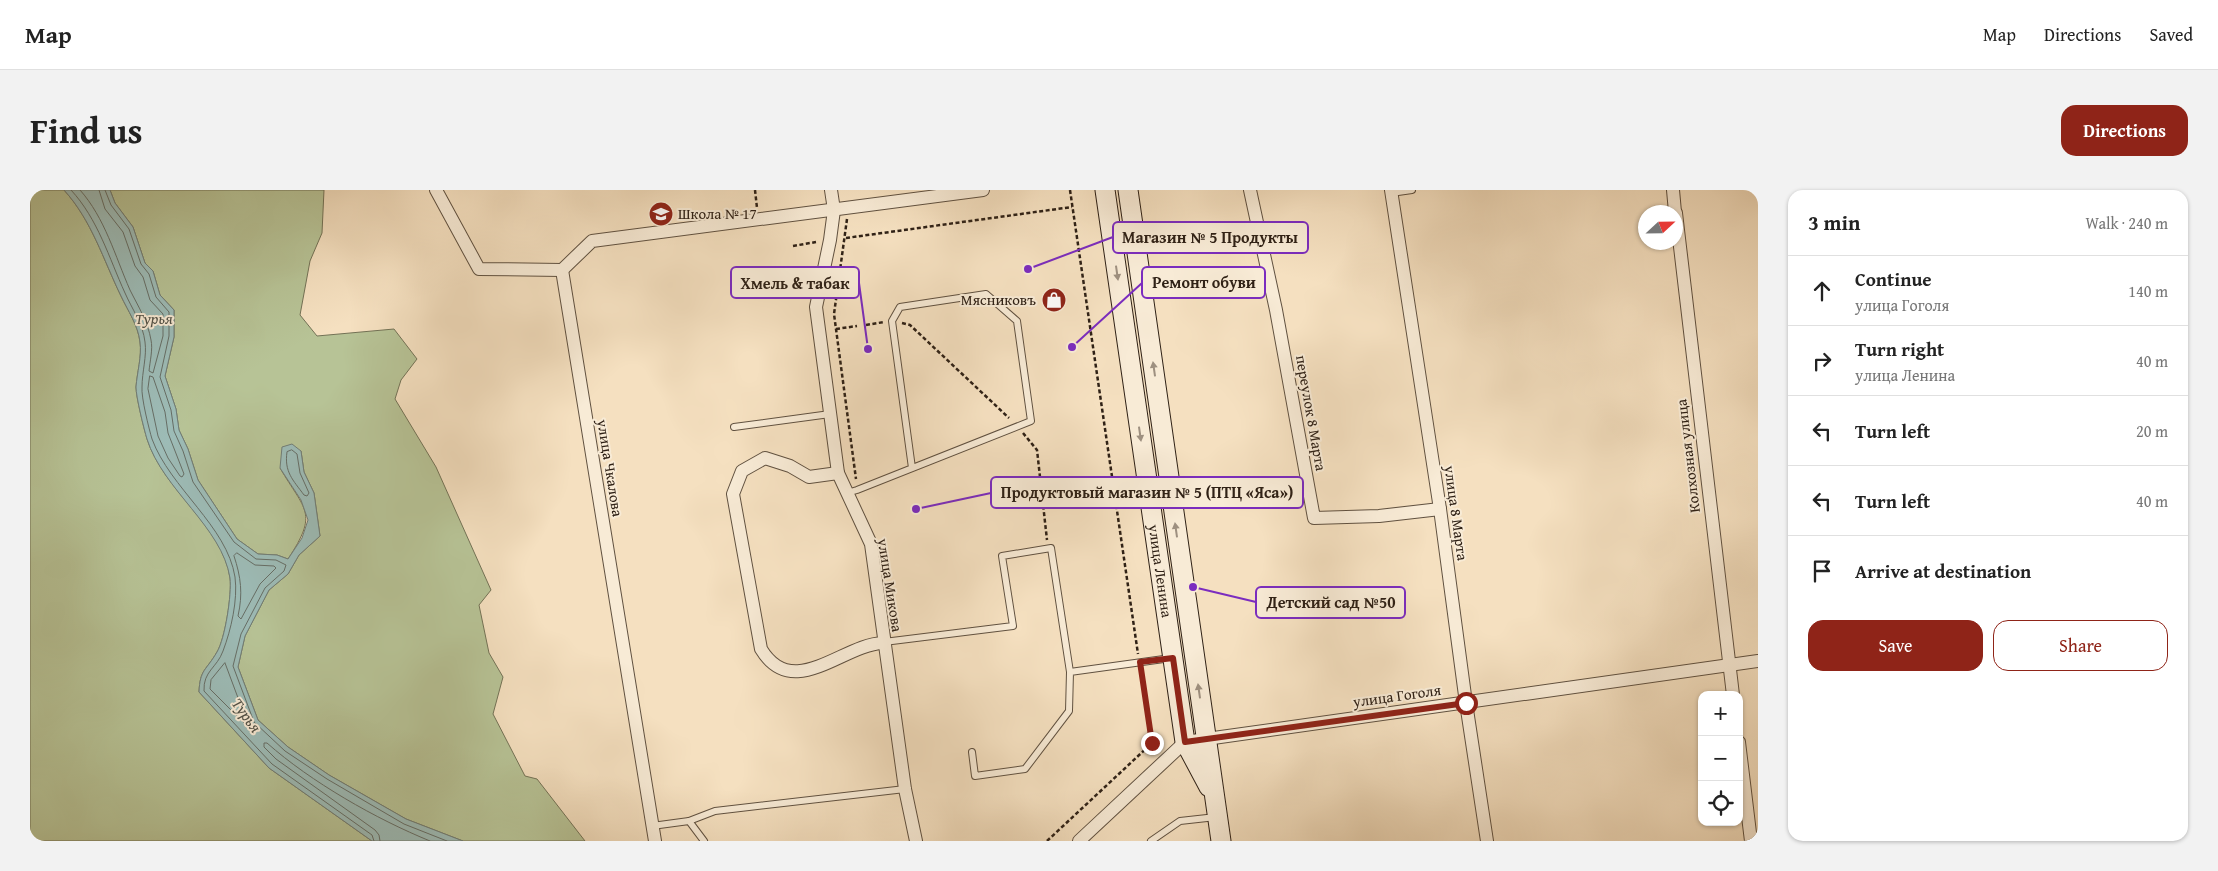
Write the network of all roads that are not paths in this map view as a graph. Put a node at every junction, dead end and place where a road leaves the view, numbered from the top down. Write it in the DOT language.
graph roads {
  1 [pos="436,190"];
  2 [pos="831,190"];
  3 [pos="983,190"];
  4 [pos="1105,190"];
  5 [pos="1128,190"];
  6 [pos="1250,190"];
  7 [pos="1412,190"];
  8 [pos="1673,190"];
  9 [pos="1391,192"];
  10 [pos="1675,205"];
  11 [pos="834,210"];
  12 [pos="1680,250"];
  13 [pos="562,270"];
  14 [pos="830,414"];
  15 [pos="734,427"];
  16 [pos="912,468"];
  17 [pos="838,473"];
  18 [pos="847,493"];
  19 [pos="1440,509"];
  20 [pos="883,643"];
  21 [pos="1173,658"];
  22 [pos="1758,662"];
  23 [pos="1730,665"];
  24 [pos="1070,672"];
  25 [pos="1733,691"];
  26 [pos="1466,703"];
  27 [pos="1206,739"];
  28 [pos="1185,742"];
  29 [pos="972,752"];
  30 [pos="1743,775"];
  31 [pos="905,789"];
  32 [pos="1214,796"];
  33 [pos="1218,817"];
  34 [pos="689,820"];
  35 [pos="652,826"];
  36 [pos="655,841"];
  37 [pos="704,841"];
  38 [pos="916,841"];
  39 [pos="1079,841"];
  40 [pos="1151,841"];
  41 [pos="1221,841"];
  42 [pos="1487,841"];
  43 [pos="1751,841"];
  1 -- 13 [label="street"];
  2 -- 11 [label="street, улица Микова"];
  3 -- 11 [label="street"];
  4 -- 21 [label="main road, улица Ленина, one-way"];
  27 -- 5 [label="main road, улица Ленина, one-way"];
  6 -- 19 [label="street, переулок 8 Марта"];
  7 -- 9 [label="lane"];
  8 -- 10 [label="street, Колхозная улица"];
  9 -- 19 [label="street, улица 8 Марта"];
  11 -- 13 [label="street"];
  11 -- 14 [label="street, улица Микова"];
  12 -- 23 [label="street, Колхозная улица"];
  13 -- 35 [label="street, улица Чкалова"];
  14 -- 15 [label="lane"];
  14 -- 17 [label="street, улица Микова"];
  16 -- 16 [label="lane"];
  16 -- 18 [label="lane"];
  17 -- 18 [label="street, улица Микова"];
  17 -- 20 [label="street"];
  18 -- 20 [label="street, улица Микова"];
  19 -- 26 [label="street, улица 8 Марта"];
  20 -- 24 [label="lane"];
  20 -- 31 [label="street, улица Микова"];
  21 -- 24 [label="lane"];
  21 -- 28 [label="main road, улица Ленина"];
  22 -- 23 [label="street, улица Гоголя"];
  23 -- 25 [label="street, Колхозная улица"];
  23 -- 26 [label="street, улица Гоголя"];
  24 -- 29 [label="lane"];
  26 -- 27 [label="street, улица Гоголя"];
  26 -- 42 [label="street, улица 8 Марта"];
  27 -- 28 [label="street, улица Гоголя"];
  27 -- 32 [label="main road, улица Ленина"];
  28 -- 32 [label="main road, улица Ленина"];
  28 -- 39 [label="street"];
  30 -- 43 [label="street"];
  31 -- 34 [label="lane"];
  31 -- 38 [label="street, улица Микова"];
  32 -- 33 [label="main road, улица Ленина"];
  33 -- 40 [label="lane"];
  33 -- 41 [label="main road, улица Ленина"];
  34 -- 35 [label="lane"];
  34 -- 37 [label="lane"];
  35 -- 36 [label="street, улица Чкалова"];
}
